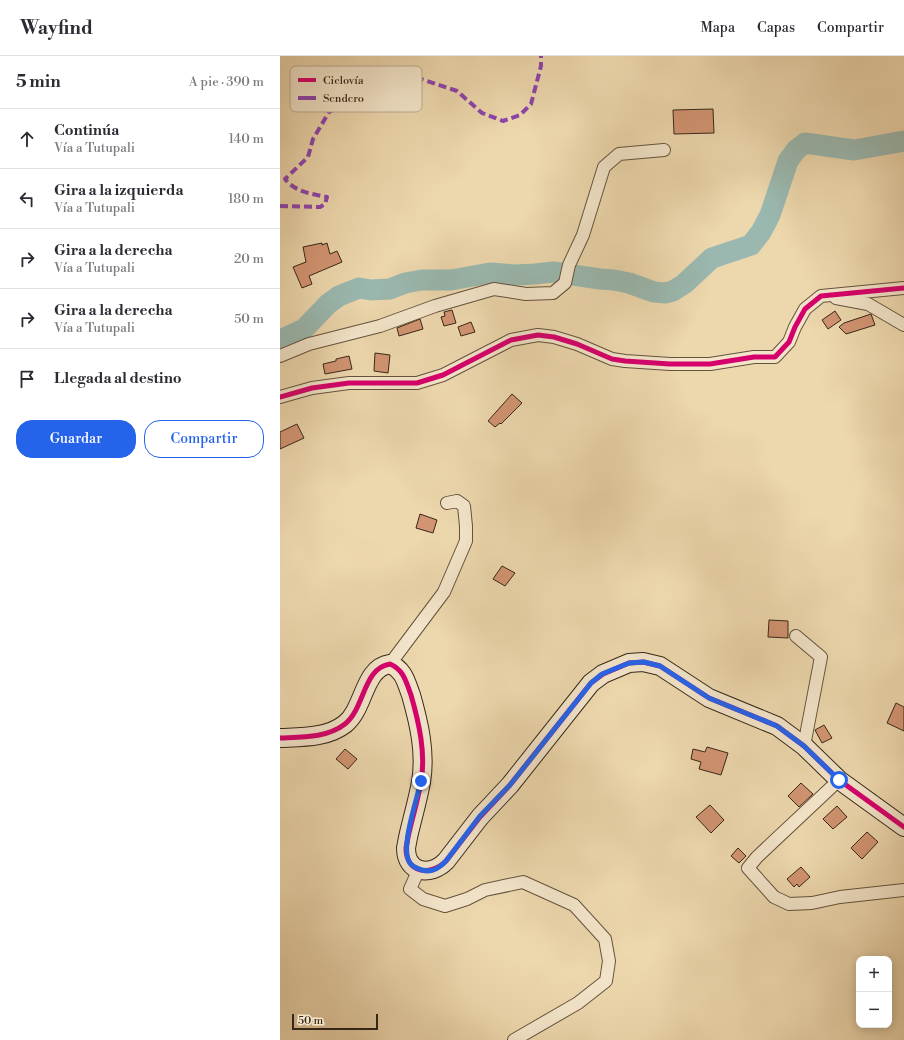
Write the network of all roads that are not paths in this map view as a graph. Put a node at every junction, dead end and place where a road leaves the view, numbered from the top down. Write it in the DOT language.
graph roads {
  1 [pos="664,150"];
  2 [pos="904,288"];
  3 [pos="821,296"];
  4 [pos="904,325"];
  5 [pos="280,356"];
  6 [pos="280,397"];
  7 [pos="447,503"];
  8 [pos="796,636"];
  9 [pos="390,664"];
  10 [pos="280,738"];
  11 [pos="804,746"];
  12 [pos="839,780"];
  13 [pos="904,827"];
  14 [pos="419,869"];
  15 [pos="904,890"];
  16 [pos="514,1040"];
  1 -- 5 [label="street"];
  2 -- 3 [label="street"];
  3 -- 4 [label="street"];
  3 -- 6 [label="street"];
  7 -- 9 [label="street"];
  8 -- 11 [label="street"];
  9 -- 10 [label="street"];
  9 -- 14 [label="street"];
  11 -- 12 [label="street"];
  11 -- 14 [label="street"];
  12 -- 13 [label="street"];
  12 -- 15 [label="street"];
  14 -- 16 [label="street"];
}
